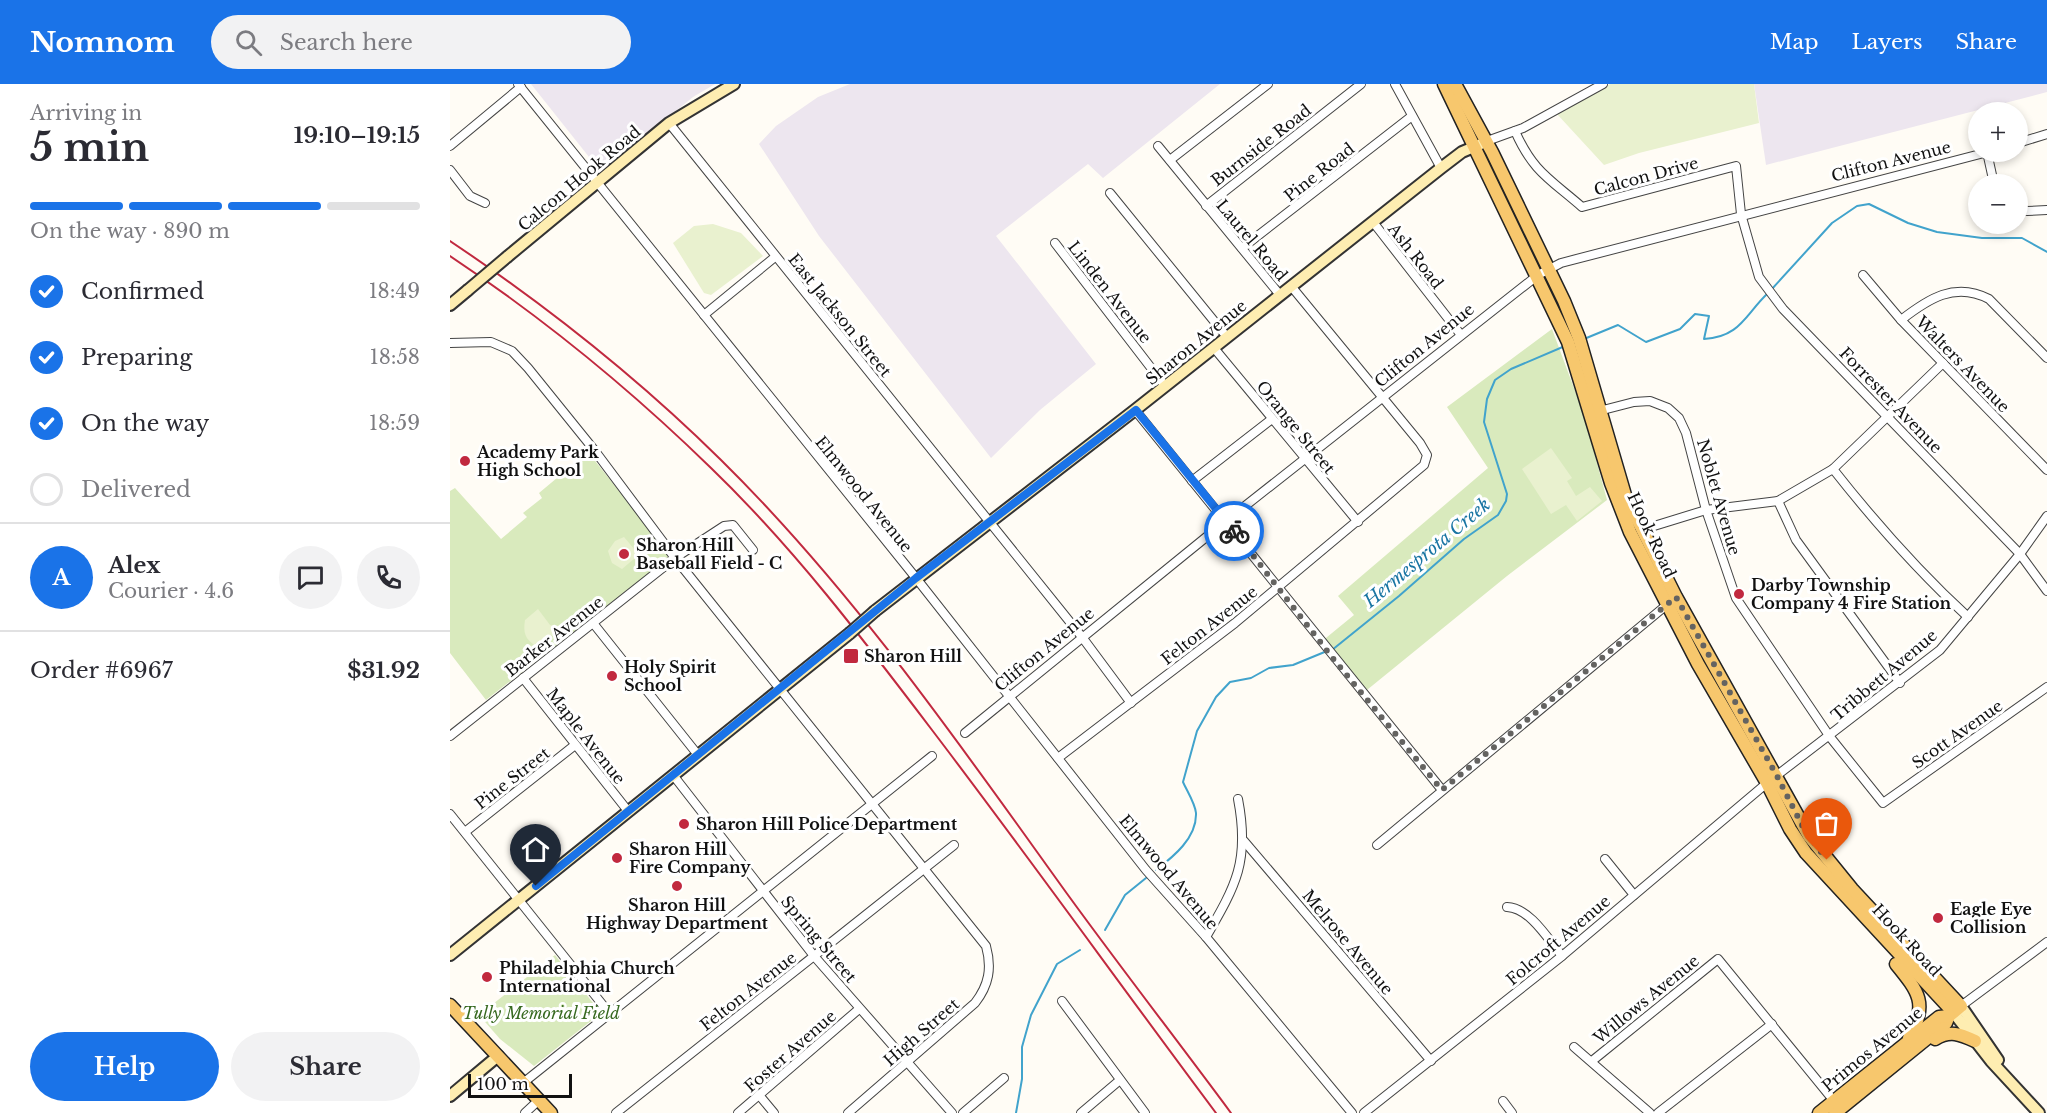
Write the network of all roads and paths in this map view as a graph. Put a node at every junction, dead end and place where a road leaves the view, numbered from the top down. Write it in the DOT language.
graph roads {
  1 [pos="734,84"];
  2 [pos="1268,84"];
  3 [pos="1361,84"];
  4 [pos="1395,84"];
  5 [pos="1444,84"];
  6 [pos="1455,84"];
  7 [pos="1603,84"];
  8 [pos="520,86"];
  9 [pos="1412,116"];
  10 [pos="669,123"];
  11 [pos="1515,131"];
  12 [pos="2047,134"];
  13 [pos="2028,140"];
  14 [pos="1486,141"];
  15 [pos="450,146"];
  16 [pos="1158,146"];
  17 [pos="1473,147"];
  18 [pos="1968,157"];
  19 [pos="1170,160"];
  20 [pos="1441,168"];
  21 [pos="450,170"];
  22 [pos="597,182"];
  23 [pos="1110,194"];
  24 [pos="485,203"];
  25 [pos="1206,206"];
  26 [pos="2047,210"];
  27 [pos="2028,211"];
  28 [pos="1741,214"];
  29 [pos="1372,222"];
  30 [pos="1055,243"];
  31 [pos="1242,248"];
  32 [pos="775,257"];
  33 [pos="1543,272"];
  34 [pos="1863,275"];
  35 [pos="1291,286"];
  36 [pos="1280,295"];
  37 [pos="450,305"];
  38 [pos="704,315"];
  39 [pos="1901,320"];
  40 [pos="1461,335"];
  41 [pos="1227,337"];
  42 [pos="450,342"];
  43 [pos="1574,343"];
  44 [pos="1214,348"];
  45 [pos="2047,358"];
  46 [pos="1943,363"];
  47 [pos="1165,386"];
  48 [pos="1383,397"];
  49 [pos="1136,410"];
  50 [pos="1599,411"];
  51 [pos="1890,417"];
  52 [pos="1272,419"];
  53 [pos="1304,460"];
  54 [pos="1426,462"];
  55 [pos="1833,469"];
  56 [pos="2047,470"];
  57 [pos="1192,481"];
  58 [pos="1778,501"];
  59 [pos="1706,510"];
  60 [pos="2047,516"];
  61 [pos="1226,521"];
  62 [pos="1358,522"];
  63 [pos="989,524"];
  64 [pos="1641,530"];
  65 [pos="753,550"];
  66 [pos="2020,554"];
  67 [pos="675,558"];
  68 [pos="916,578"];
  69 [pos="1279,586"];
  70 [pos="2047,591"];
  71 [pos="1671,601"];
  72 [pos="1968,616"];
  73 [pos="593,623"];
  74 [pos="1082,637"];
  75 [pos="523,678"];
  76 [pos="1900,682"];
  77 [pos="2047,687"];
  78 [pos="780,689"];
  79 [pos="1010,696"];
  80 [pos="1131,703"];
  81 [pos="965,733"];
  82 [pos="450,736"];
  83 [pos="1830,737"];
  84 [pos="575,745"];
  85 [pos="698,755"];
  86 [pos="932,756"];
  87 [pos="1058,758"];
  88 [pos="673,775"];
  89 [pos="1772,780"];
  90 [pos="1442,790"];
  91 [pos="1238,799"];
  92 [pos="1883,803"];
  93 [pos="873,804"];
  94 [pos="628,811"];
  95 [pos="450,814"];
  96 [pos="465,832"];
  97 [pos="1244,841"];
  98 [pos="954,845"];
  99 [pos="1377,845"];
  100 [pos="1605,859"];
  101 [pos="925,868"];
  102 [pos="762,892"];
  103 [pos="1634,895"];
  104 [pos="518,901"];
  105 [pos="1508,907"];
  106 [pos="1875,930"];
  107 [pos="1206,937"];
  108 [pos="2047,942"];
  109 [pos="450,955"];
  110 [pos="814,956"];
  111 [pos="1562,956"];
  112 [pos="1062,1001"];
  113 [pos="450,1005"];
  114 [pos="859,1009"];
  115 [pos="1954,1011"];
  116 [pos="610,1014"];
  117 [pos="1772,1024"];
  118 [pos="1975,1041"];
  119 [pos="1574,1047"];
  120 [pos="1910,1047"];
  121 [pos="498,1056"];
  122 [pos="1431,1060"];
  123 [pos="908,1061"];
  124 [pos="1592,1061"];
  125 [pos="2008,1076"];
  126 [pos="1004,1078"];
  127 [pos="1120,1080"];
  128 [pos="523,1083"];
  129 [pos="759,1095"];
  130 [pos="450,1096"];
  131 [pos="539,1101"];
  132 [pos="1503,1101"];
  133 [pos="1840,1108"];
  134 [pos="525,1113"];
  135 [pos="550,1113"];
  136 [pos="616,1113"];
  137 [pos="738,1113"];
  138 [pos="774,1113"];
  139 [pos="848,1113"];
  140 [pos="952,1113"];
  141 [pos="963,1113"];
  142 [pos="1081,1113"];
  143 [pos="1145,1113"];
  144 [pos="1352,1113"];
  145 [pos="1364,1113"];
  146 [pos="1512,1113"];
  147 [pos="1650,1113"];
  148 [pos="1658,1113"];
  149 [pos="1819,1113"];
  150 [pos="2039,1113"];
  1 -- 10 [label="street, Calcon Hook Road"];
  2 -- 19 [label="street"];
  3 -- 25 [label="street, Burnside Road"];
  4 -- 9 [label="street"];
  5 -- 17 [label="main road, Hook Road"];
  6 -- 14 [label="main road, Hook Road"];
  7 -- 11 [label="street"];
  8 -- 15 [label="street"];
  8 -- 22 [label="street, Elmwood Avenue"];
  9 -- 20 [label="street"];
  9 -- 31 [label="street, Pine Road"];
  10 -- 22 [label="street, Calcon Hook Road"];
  10 -- 32 [label="street, East Jackson Street"];
  11 -- 14 [label="street"];
  11 -- 28 [label="street, Calcon Drive"];
  12 -- 13 [label="street"];
  14 -- 17 [label="street, Sharon Avenue"];
  14 -- 33 [label="main road, Hook Road"];
  16 -- 19 [label="street, Laurel Road"];
  17 -- 20 [label="street, Sharon Avenue"];
  17 -- 33 [label="main road, Hook Road"];
  18 -- 28 [label="street, Clifton Avenue"];
  19 -- 25 [label="street, Laurel Road"];
  20 -- 29 [label="street, Sharon Avenue"];
  21 -- 24 [label="street"];
  22 -- 37 [label="street, Calcon Hook Road, bridge"];
  22 -- 38 [label="street, Elmwood Avenue"];
  23 -- 41 [label="street"];
  25 -- 31 [label="street, Laurel Road"];
  26 -- 27 [label="street"];
  28 -- 33 [label="street, Clifton Avenue"];
  28 -- 51 [label="street, Forrester Avenue"];
  29 -- 35 [label="street, Sharon Avenue"];
  29 -- 40 [label="street, Ash Road"];
  30 -- 47 [label="street, Linden Avenue"];
  31 -- 36 [label="street, Laurel Road"];
  32 -- 38 [label="street"];
  32 -- 63 [label="street, East Jackson Street"];
  33 -- 40 [label="street, Clifton Avenue"];
  33 -- 43 [label="main road, Hook Road"];
  34 -- 39 [label="street, Walters Avenue"];
  35 -- 36 [label="street, Sharon Avenue"];
  35 -- 48 [label="street, Laurel Road"];
  36 -- 41 [label="street, Sharon Avenue"];
  38 -- 68 [label="street, Elmwood Avenue"];
  39 -- 45 [label="street"];
  39 -- 46 [label="street, Walters Avenue"];
  40 -- 48 [label="street, Clifton Avenue"];
  41 -- 44 [label="street, Sharon Avenue"];
  42 -- 67 [label="street"];
  43 -- 50 [label="main road, Hook Road"];
  43 -- 71 [label="main road, Hook Road"];
  44 -- 47 [label="street, Sharon Avenue"];
  44 -- 52 [label="street, Orange Street"];
  46 -- 51 [label="street"];
  46 -- 56 [label="street, Walters Avenue"];
  47 -- 49 [label="street, Sharon Avenue"];
  48 -- 53 [label="street, Clifton Avenue"];
  48 -- 54 [label="street, Laurel Road"];
  49 -- 57 [label="street"];
  49 -- 63 [label="street, Sharon Avenue"];
  50 -- 59 [label="street, Noblet Avenue"];
  50 -- 64 [label="main road, Hook Road"];
  51 -- 55 [label="street"];
  51 -- 66 [label="street, Forrester Avenue"];
  52 -- 53 [label="street, Orange Street"];
  52 -- 57 [label="street"];
  53 -- 61 [label="street, Clifton Avenue"];
  53 -- 62 [label="street, Orange Street"];
  54 -- 62 [label="street, Felton Avenue"];
  55 -- 58 [label="street"];
  55 -- 72 [label="street"];
  57 -- 61 [label="street"];
  58 -- 59 [label="street"];
  58 -- 76 [label="street"];
  59 -- 64 [label="street"];
  59 -- 83 [label="street, Noblet Avenue"];
  60 -- 66 [label="street, Tribbett Avenue"];
  61 -- 69 [label="street"];
  61 -- 74 [label="street, Clifton Avenue"];
  62 -- 69 [label="street, Felton Avenue"];
  63 -- 68 [label="street, Sharon Avenue"];
  63 -- 74 [label="street, East Jackson Street"];
  64 -- 71 [label="main road, Hook Road"];
  65 -- 67 [label="street, Barker Avenue"];
  66 -- 70 [label="street, Forrester Avenue"];
  66 -- 72 [label="street, Tribbett Avenue"];
  67 -- 73 [label="street, Barker Avenue"];
  67 -- 78 [label="street"];
  68 -- 78 [label="street, Sharon Avenue, bridge"];
  68 -- 79 [label="street, Elmwood Avenue"];
  69 -- 80 [label="street, Felton Avenue"];
  69 -- 90 [label="street"];
  71 -- 89 [label="main road, Hook Road"];
  71 -- 90 [label="street"];
  72 -- 76 [label="street, Tribbett Avenue"];
  73 -- 75 [label="street, Barker Avenue"];
  73 -- 85 [label="street"];
  74 -- 79 [label="street, Clifton Avenue"];
  74 -- 80 [label="street, East Jackson Street"];
  75 -- 82 [label="street, Barker Avenue"];
  75 -- 84 [label="street, Maple Avenue"];
  76 -- 83 [label="street, Tribbett Avenue"];
  77 -- 92 [label="street, Scott Avenue"];
  78 -- 85 [label="street, Sharon Avenue"];
  78 -- 93 [label="street"];
  79 -- 81 [label="street, Clifton Avenue"];
  79 -- 87 [label="street, Elmwood Avenue"];
  80 -- 87 [label="street, Felton Avenue"];
  83 -- 89 [label="street, Tribbett Avenue"];
  83 -- 92 [label="street, Noblet Avenue"];
  84 -- 94 [label="street, Maple Avenue"];
  84 -- 96 [label="street, Pine Street"];
  85 -- 88 [label="street, Sharon Avenue"];
  86 -- 93 [label="street"];
  87 -- 107 [label="street, Elmwood Avenue"];
  88 -- 94 [label="street, Sharon Avenue"];
  88 -- 102 [label="street, Spring Street"];
  89 -- 103 [label="street, Folcroft Avenue"];
  89 -- 106 [label="main road, Hook Road"];
  89 -- 115 [label="main road, Hook Road"];
  90 -- 99 [label="street"];
  91 -- 97 [label="street"];
  93 -- 101 [label="street"];
  93 -- 102 [label="street"];
  94 -- 104 [label="street, Sharon Avenue"];
  95 -- 96 [label="street"];
  96 -- 104 [label="street"];
  97 -- 107 [label="street"];
  97 -- 122 [label="street, Melrose Avenue"];
  98 -- 101 [label="street, Felton Avenue"];
  100 -- 103 [label="street"];
  101 -- 110 [label="street, Felton Avenue"];
  101 -- 123 [label="street, High Street"];
  102 -- 110 [label="street, Spring Street"];
  102 -- 116 [label="street"];
  103 -- 111 [label="street, Folcroft Avenue"];
  104 -- 109 [label="street, Sharon Avenue"];
  104 -- 116 [label="street"];
  105 -- 111 [label="street"];
  106 -- 115 [label="main road, Hook Road"];
  106 -- 120 [label="main road"];
  107 -- 144 [label="street, Elmwood Avenue"];
  108 -- 115 [label="street, Primos Avenue"];
  110 -- 114 [label="street, Spring Street"];
  110 -- 136 [label="street, Felton Avenue"];
  111 -- 122 [label="street, Folcroft Avenue"];
  112 -- 127 [label="street"];
  113 -- 121 [label="main road"];
  114 -- 123 [label="street, Spring Street"];
  114 -- 129 [label="street, Foster Avenue"];
  115 -- 118 [label="street"];
  115 -- 120 [label="main road, Primos Avenue"];
  115 -- 125 [label="street"];
  116 -- 128 [label="street"];
  117 -- 124 [label="street, Willows Avenue"];
  117 -- 133 [label="street"];
  117 -- 148 [label="street"];
  118 -- 120 [label="main road"];
  118 -- 125 [label="street"];
  119 -- 124 [label="street"];
  120 -- 133 [label="main road, Primos Avenue"];
  121 -- 128 [label="main road"];
  121 -- 130 [label="street"];
  122 -- 145 [label="street, Folcroft Avenue"];
  123 -- 139 [label="street, High Street"];
  123 -- 140 [label="street, Spring Street"];
  124 -- 147 [label="street"];
  125 -- 150 [label="street"];
  126 -- 141 [label="street"];
  127 -- 142 [label="street"];
  127 -- 143 [label="street"];
  128 -- 131 [label="main road"];
  129 -- 137 [label="street, Foster Avenue"];
  129 -- 138 [label="street"];
  131 -- 134 [label="street"];
  131 -- 135 [label="main road"];
  132 -- 146 [label="street"];
  133 -- 149 [label="main road, Primos Avenue"];
}
